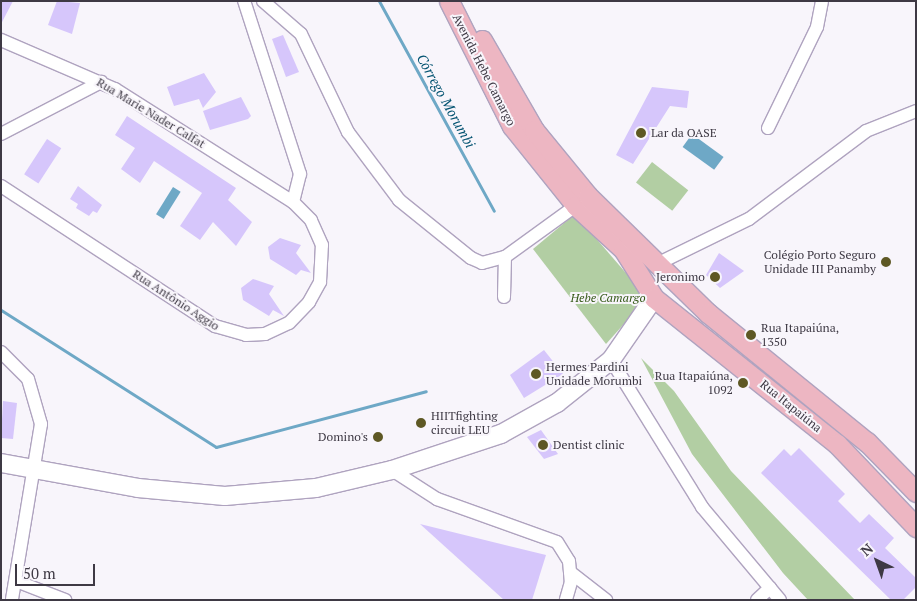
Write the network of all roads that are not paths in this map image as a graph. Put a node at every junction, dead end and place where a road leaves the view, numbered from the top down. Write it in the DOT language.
graph roads {
  1 [pos="244,1"];
  2 [pos="263,1"];
  3 [pos="449,1"];
  4 [pos="463,1"];
  5 [pos="822,1"];
  6 [pos="1,40"];
  7 [pos="101,82"];
  8 [pos="916,111"];
  9 [pos="768,128"];
  10 [pos="1,134"];
  11 [pos="1,186"];
  12 [pos="582,201"];
  13 [pos="293,202"];
  14 [pos="505,256"];
  15 [pos="663,268"];
  16 [pos="504,297"];
  17 [pos="654,298"];
  18 [pos="708,313"];
  19 [pos="672,314"];
  20 [pos="632,334"];
  21 [pos="1,352"];
  22 [pos="611,360"];
  23 [pos="808,393"];
  24 [pos="781,397"];
  25 [pos="1,463"];
  26 [pos="36,468"];
  27 [pos="392,470"];
  28 [pos="916,492"];
  29 [pos="916,527"];
  30 [pos="570,572"];
  31 [pos="16,581"];
  32 [pos="770,588"];
  33 [pos="12,600"];
  34 [pos="65,600"];
  35 [pos="566,600"];
  36 [pos="606,600"];
  37 [pos="757,600"];
  38 [pos="780,600"];
  1 -- 13 [label="street"];
  2 -- 14 [label="street"];
  3 -- 12 [label="main road, Avenida Hebe Camargo"];
  4 -- 12 [label="main road, Avenida Hebe Camargo"];
  5 -- 9 [label="street"];
  6 -- 7 [label="street, Rua Marie Nader Calfat"];
  7 -- 10 [label="street"];
  7 -- 13 [label="street, Rua Marie Nader Calfat"];
  8 -- 15 [label="street"];
  11 -- 13 [label="street, Rua Antônio Aggio"];
  12 -- 14 [label="street"];
  12 -- 15 [label="main road, Avenida Hebe Camargo"];
  12 -- 17 [label="main road, Avenida Hebe Camargo"];
  14 -- 16 [label="street"];
  15 -- 18 [label="main road, Rua Itapaiúna"];
  17 -- 18 [label="main road"];
  17 -- 19 [label="main road, Rua Itapaiúna"];
  17 -- 20 [label="main road"];
  18 -- 23 [label="main road, Rua Itapaiúna"];
  19 -- 20 [label="main road"];
  19 -- 24 [label="main road, Rua Itapaiúna"];
  20 -- 22 [label="main road"];
  21 -- 26 [label="street"];
  22 -- 27 [label="main road"];
  22 -- 32 [label="street"];
  23 -- 24 [label="main road"];
  23 -- 28 [label="main road, Rua Itapaiúna"];
  24 -- 29 [label="main road, Rua Itapaiúna"];
  25 -- 26 [label="main road"];
  26 -- 27 [label="main road"];
  26 -- 31 [label="street"];
  27 -- 30 [label="street"];
  30 -- 35 [label="street"];
  30 -- 36 [label="street"];
  31 -- 33 [label="street"];
  31 -- 34 [label="street"];
  32 -- 37 [label="street"];
  32 -- 38 [label="street"];
}
